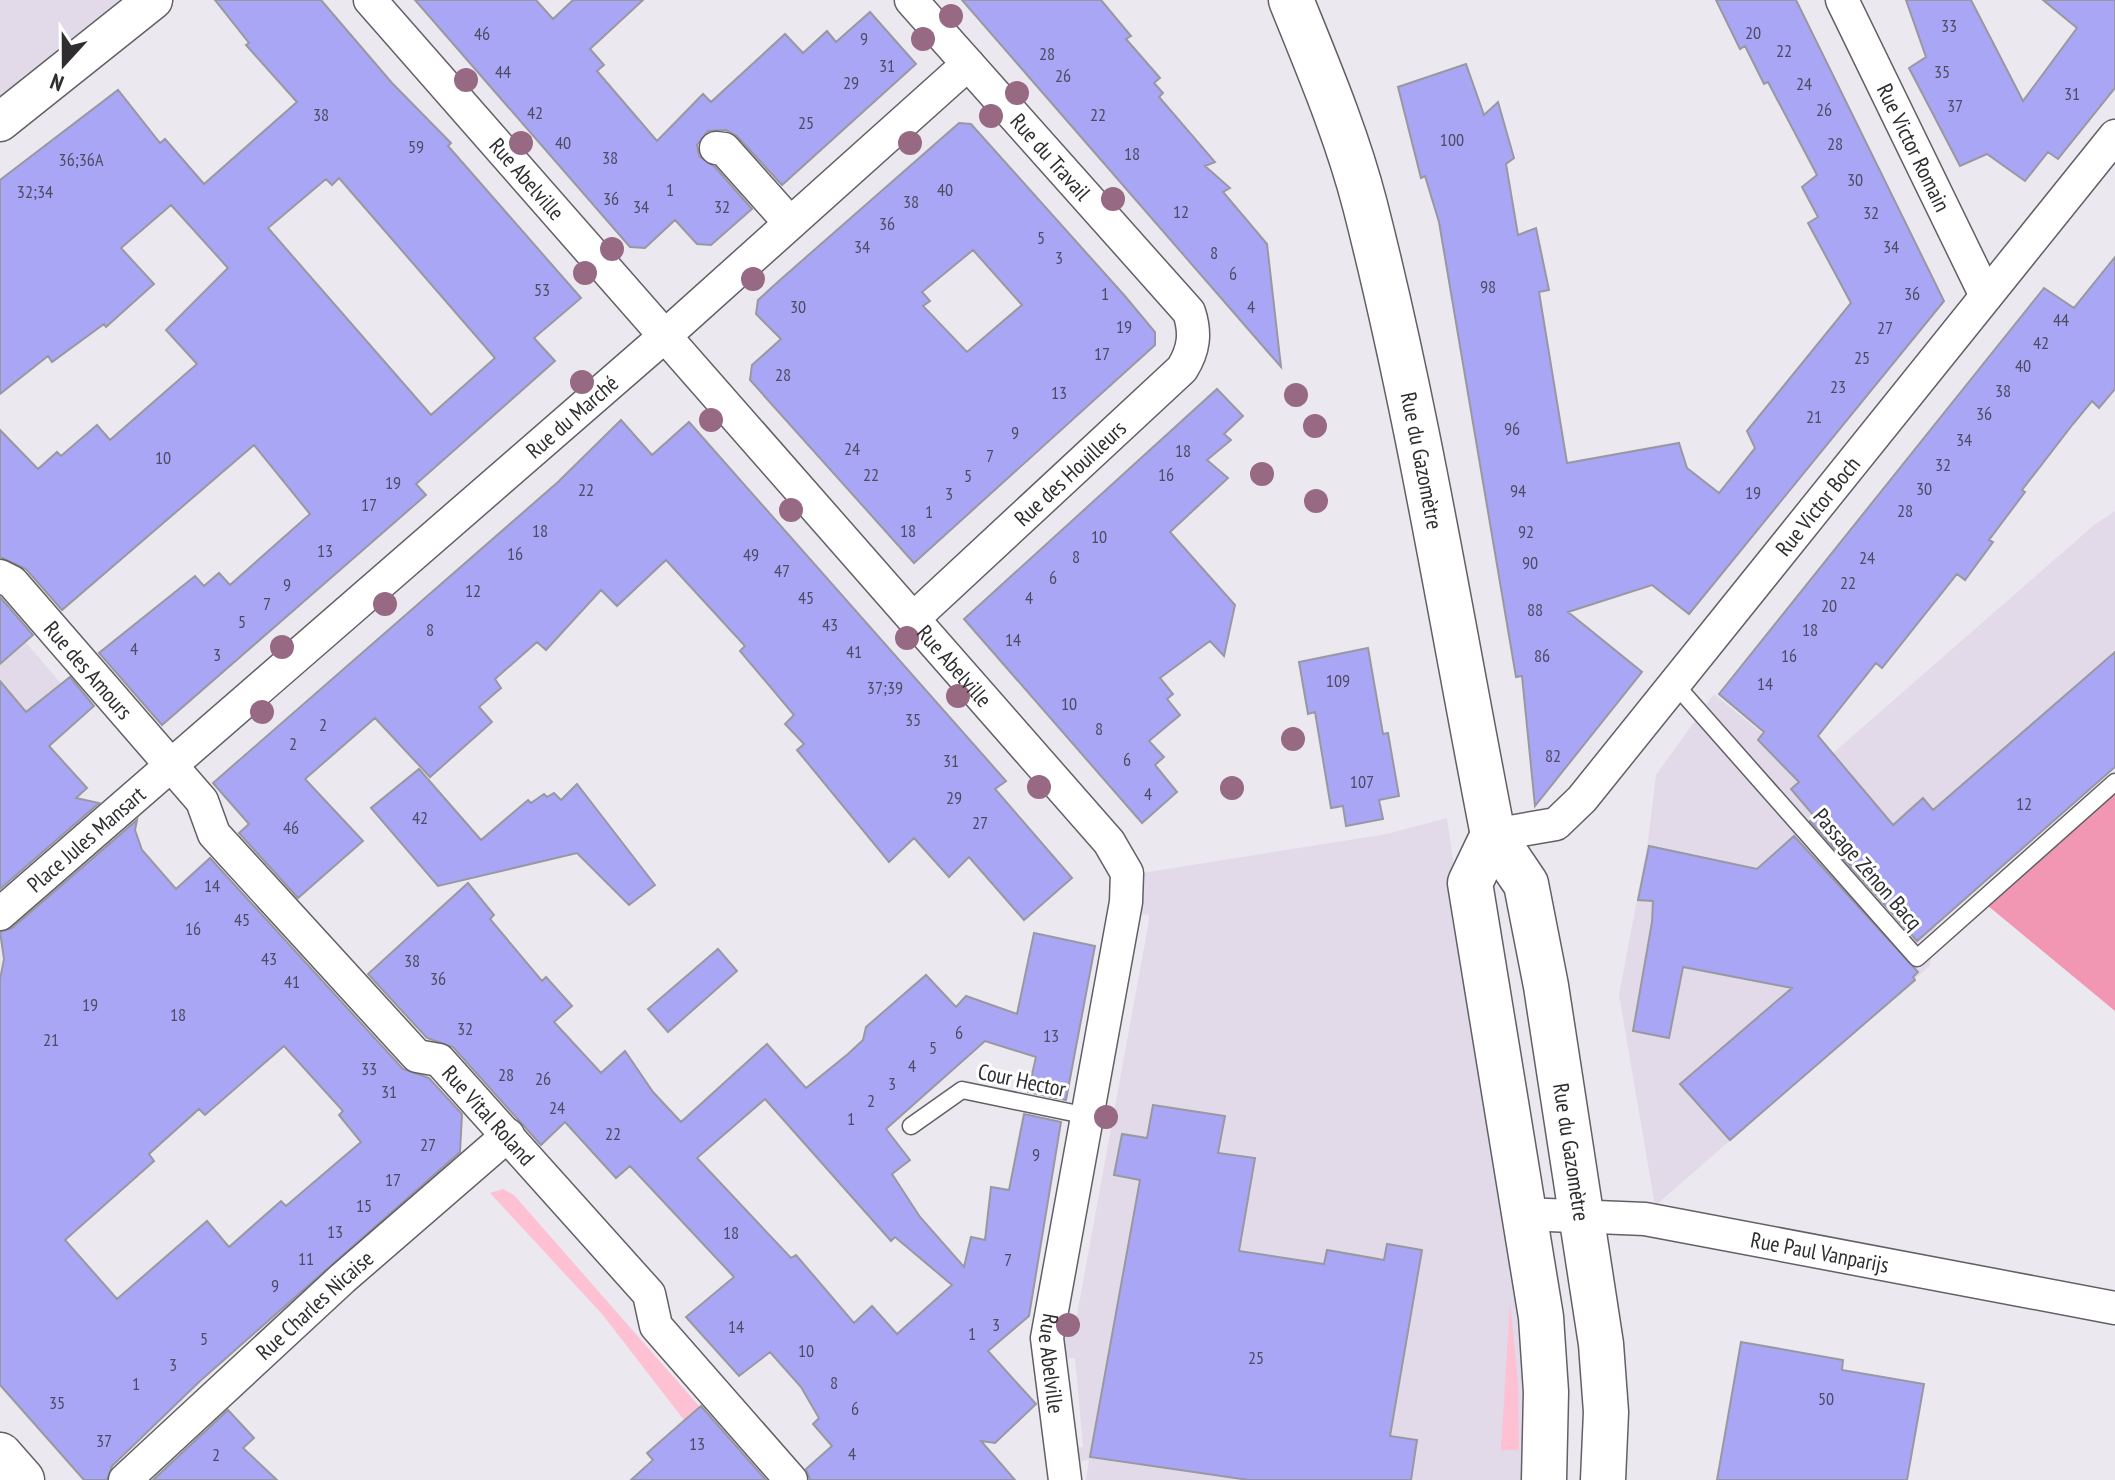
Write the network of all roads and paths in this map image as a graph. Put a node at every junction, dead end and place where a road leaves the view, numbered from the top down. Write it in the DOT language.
graph roads {
  1 [pos="153,0"];
  2 [pos="370,0"];
  3 [pos="911,0"];
  4 [pos="1291,0"];
  5 [pos="1317,0"];
  6 [pos="1842,0"];
  7 [pos="968,64"];
  8 [pos="1328,92"];
  9 [pos="0,122"];
  10 [pos="2115,136"];
  11 [pos="716,148"];
  12 [pos="790,223"];
  13 [pos="1986,296"];
  14 [pos="1189,312"];
  15 [pos="666,335"];
  16 [pos="0,576"];
  17 [pos="914,618"];
  18 [pos="1674,683"];
  19 [pos="172,767"];
  20 [pos="2115,782"];
  21 [pos="1493,835"];
  22 [pos="0,914"];
  23 [pos="1088,1116"];
  24 [pos="911,1126"];
  25 [pos="508,1135"];
  26 [pos="1523,1214"];
  27 [pos="1581,1216"];
  28 [pos="2115,1308"];
  29 [pos="0,1455"];
  30 [pos="22,1480"];
  31 [pos="125,1480"];
  32 [pos="791,1480"];
  33 [pos="1065,1480"];
  34 [pos="1544,1480"];
  35 [pos="1603,1480"];
  1 -- 9 [label="street"];
  2 -- 15 [label="street, Rue Abelville"];
  3 -- 7 [label="street, Rue du Travail"];
  4 -- 8 [label="main road, Rue du Gazomètre"];
  5 -- 8 [label="main road, Rue du Gazomètre"];
  6 -- 13 [label="street, Rue Victor Romain"];
  7 -- 12 [label="street, Rue du Marché"];
  7 -- 14 [label="street, Rue du Travail"];
  8 -- 21 [label="main road, Rue du Gazomètre"];
  10 -- 13 [label="street, Rue Victor Boch"];
  11 -- 12 [label="street"];
  12 -- 15 [label="street, Rue du Marché"];
  13 -- 18 [label="street, Rue Victor Boch"];
  14 -- 17 [label="street, Rue des Houilleurs"];
  15 -- 17 [label="street, Rue Abelville"];
  15 -- 19 [label="street, Rue du Marché"];
  16 -- 19 [label="street, Rue des Amours"];
  17 -- 23 [label="street, Rue Abelville"];
  18 -- 20 [label="lane, Passage Zénon Bacq"];
  18 -- 21 [label="street, Rue Victor Boch"];
  19 -- 22 [label="street, Place Jules Mansart"];
  19 -- 25 [label="street, Rue Vital Roland"];
  21 -- 26 [label="main road"];
  21 -- 27 [label="main road, Rue du Gazomètre"];
  23 -- 24 [label="lane, Cour Hector"];
  23 -- 33 [label="street, Rue Abelville"];
  25 -- 31 [label="street, Rue Charles Nicaise"];
  25 -- 32 [label="street, Rue Vital Roland"];
  26 -- 27 [label="street, Rue Paul Vanparijs"];
  26 -- 34 [label="main road"];
  27 -- 28 [label="street, Rue Paul Vanparijs"];
  27 -- 35 [label="main road, Rue du Gazomètre"];
  29 -- 30 [label="main road"];
}
